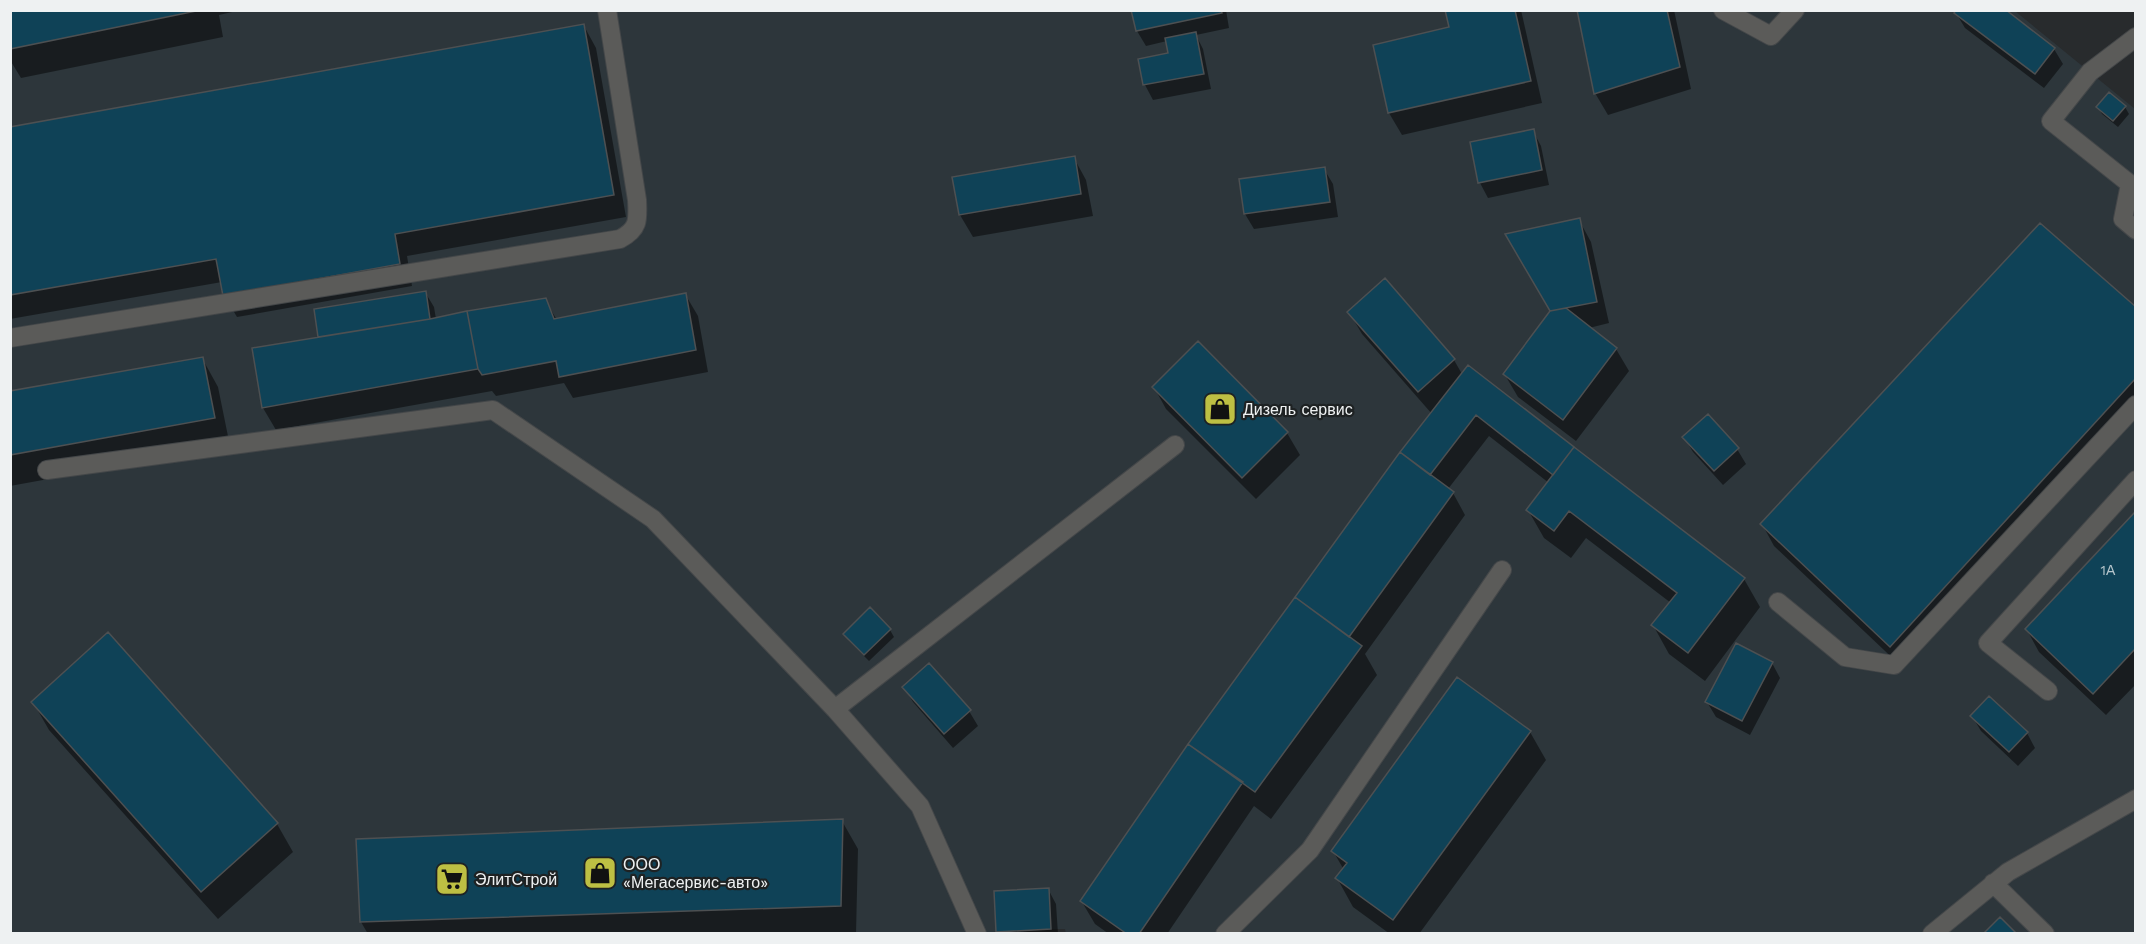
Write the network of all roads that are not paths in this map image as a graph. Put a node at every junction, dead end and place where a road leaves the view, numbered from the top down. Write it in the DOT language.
graph roads {
  1 [pos="607,10"];
  2 [pos="1723,10"];
  3 [pos="1795,10"];
  4 [pos="2136,37"];
  5 [pos="2136,230"];
  6 [pos="10,339"];
  7 [pos="2136,405"];
  8 [pos="1175,445"];
  9 [pos="47,471"];
  10 [pos="2136,480"];
  11 [pos="1502,570"];
  12 [pos="1778,602"];
  13 [pos="2048,691"];
  14 [pos="836,709"];
  15 [pos="2136,799"];
  16 [pos="1994,883"];
  17 [pos="977,933"];
  18 [pos="1225,933"];
  19 [pos="1932,933"];
  20 [pos="2045,933"];
  1 -- 6 [label="lane"];
  2 -- 3 [label="lane"];
  4 -- 5 [label="lane"];
  7 -- 12 [label="lane"];
  8 -- 14 [label="lane"];
  9 -- 14 [label="lane"];
  10 -- 13 [label="lane"];
  11 -- 18 [label="lane"];
  14 -- 17 [label="lane"];
  15 -- 16 [label="lane"];
  16 -- 19 [label="lane"];
  16 -- 20 [label="lane"];
}
